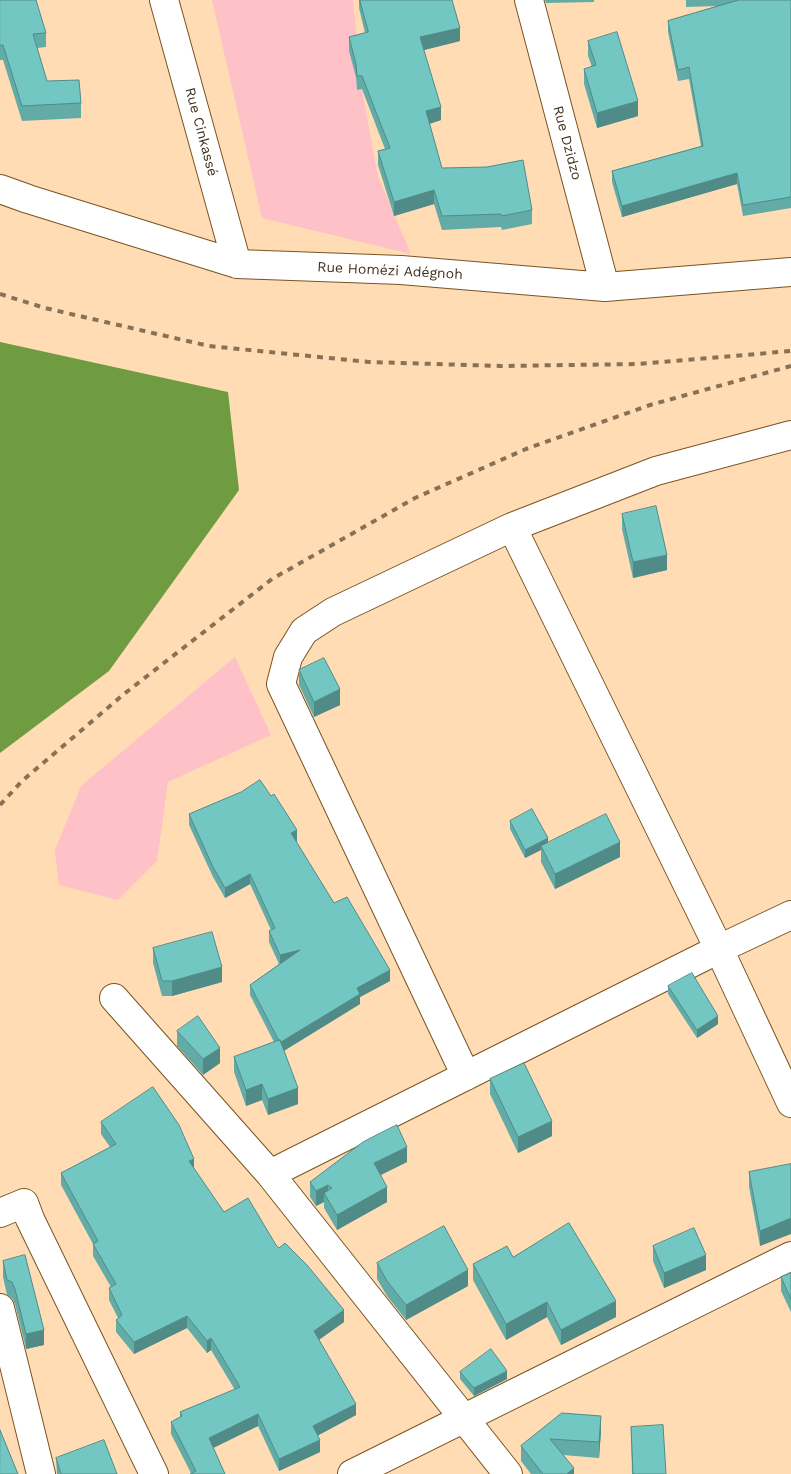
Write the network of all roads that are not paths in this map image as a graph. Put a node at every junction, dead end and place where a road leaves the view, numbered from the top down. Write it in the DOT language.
graph roads {
  1 [pos="164,0"];
  2 [pos="529,0"];
  3 [pos="0,189"];
  4 [pos="237,264"];
  5 [pos="791,272"];
  6 [pos="605,287"];
  7 [pos="791,434"];
  8 [pos="512,526"];
  9 [pos="791,915"];
  10 [pos="719,949"];
  11 [pos="114,998"];
  12 [pos="466,1076"];
  13 [pos="791,1104"];
  14 [pos="270,1174"];
  15 [pos="0,1213"];
  16 [pos="791,1256"];
  17 [pos="0,1308"];
  18 [pos="4,1345"];
  19 [pos="464,1419"];
  20 [pos="41,1474"];
  21 [pos="154,1474"];
  22 [pos="352,1474"];
  23 [pos="508,1474"];
  1 -- 4 [label="street, Rue Cinkassé"];
  2 -- 6 [label="street, Rue Dzidzo"];
  3 -- 4 [label="street, Rue Homézi Adégnoh"];
  4 -- 6 [label="street, Rue Homézi Adégnoh"];
  5 -- 6 [label="street, Rue Homézi Adégnoh"];
  7 -- 8 [label="street"];
  8 -- 10 [label="street"];
  8 -- 12 [label="street"];
  9 -- 10 [label="street"];
  10 -- 12 [label="street"];
  10 -- 13 [label="street"];
  11 -- 14 [label="street"];
  12 -- 14 [label="street"];
  14 -- 19 [label="street"];
  15 -- 21 [label="street"];
  16 -- 19 [label="street"];
  17 -- 18 [label="street"];
  18 -- 20 [label="street"];
  19 -- 22 [label="street"];
  19 -- 23 [label="street"];
}
